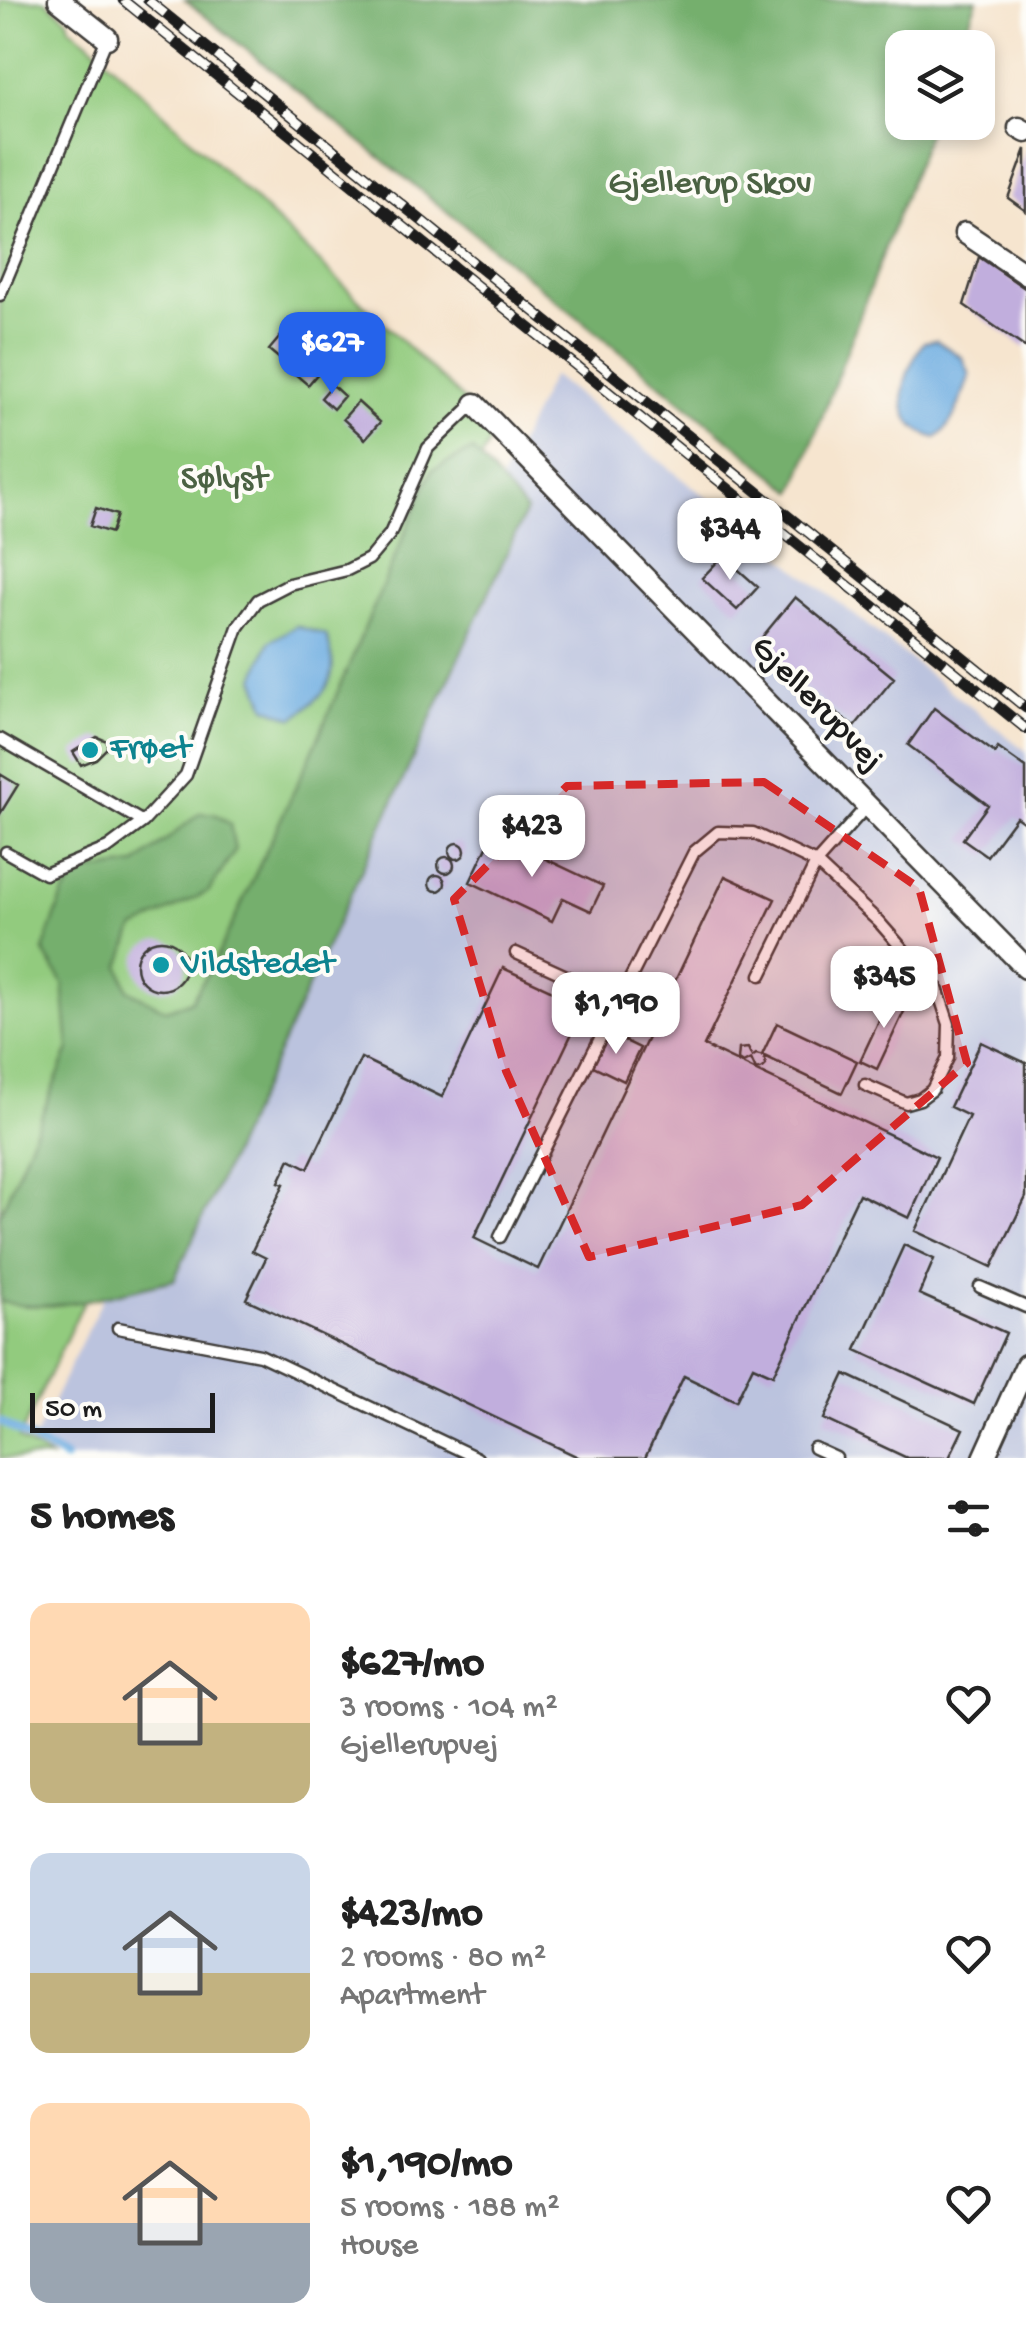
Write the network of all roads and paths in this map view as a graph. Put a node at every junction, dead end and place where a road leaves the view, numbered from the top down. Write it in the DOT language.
graph roads {
  1 [pos="59,0"];
  2 [pos="107,38"];
  3 [pos="965,233"];
  4 [pos="1026,274"];
  5 [pos="0,295"];
  6 [pos="475,404"];
  7 [pos="0,739"];
  8 [pos="868,805"];
  9 [pos="143,822"];
  10 [pos="6,852"];
  11 [pos="816,863"];
  12 [pos="516,953"];
  13 [pos="1026,968"];
  14 [pos="761,975"];
  15 [pos="619,1000"];
  16 [pos="864,1085"];
  17 [pos="500,1237"];
  18 [pos="980,1287"];
  19 [pos="1026,1308"];
  20 [pos="118,1328"];
  21 [pos="1026,1366"];
  22 [pos="814,1448"];
  23 [pos="476,1458"];
  24 [pos="836,1458"];
  25 [pos="984,1458"];
  1 -- 2 [label="street"];
  2 -- 5 [label="lane"];
  3 -- 4 [label="street"];
  6 -- 8 [label="street, Gjellerupvej"];
  6 -- 9 [label="lane"];
  7 -- 9 [label="lane"];
  8 -- 11 [label="lane"];
  8 -- 13 [label="street, Gjellerupvej"];
  9 -- 10 [label="lane"];
  11 -- 14 [label="lane"];
  11 -- 15 [label="lane"];
  11 -- 16 [label="lane"];
  12 -- 15 [label="lane"];
  15 -- 17 [label="lane"];
  18 -- 19 [label="lane"];
  20 -- 23 [label="lane"];
  21 -- 25 [label="street"];
  22 -- 24 [label="lane"];
}
